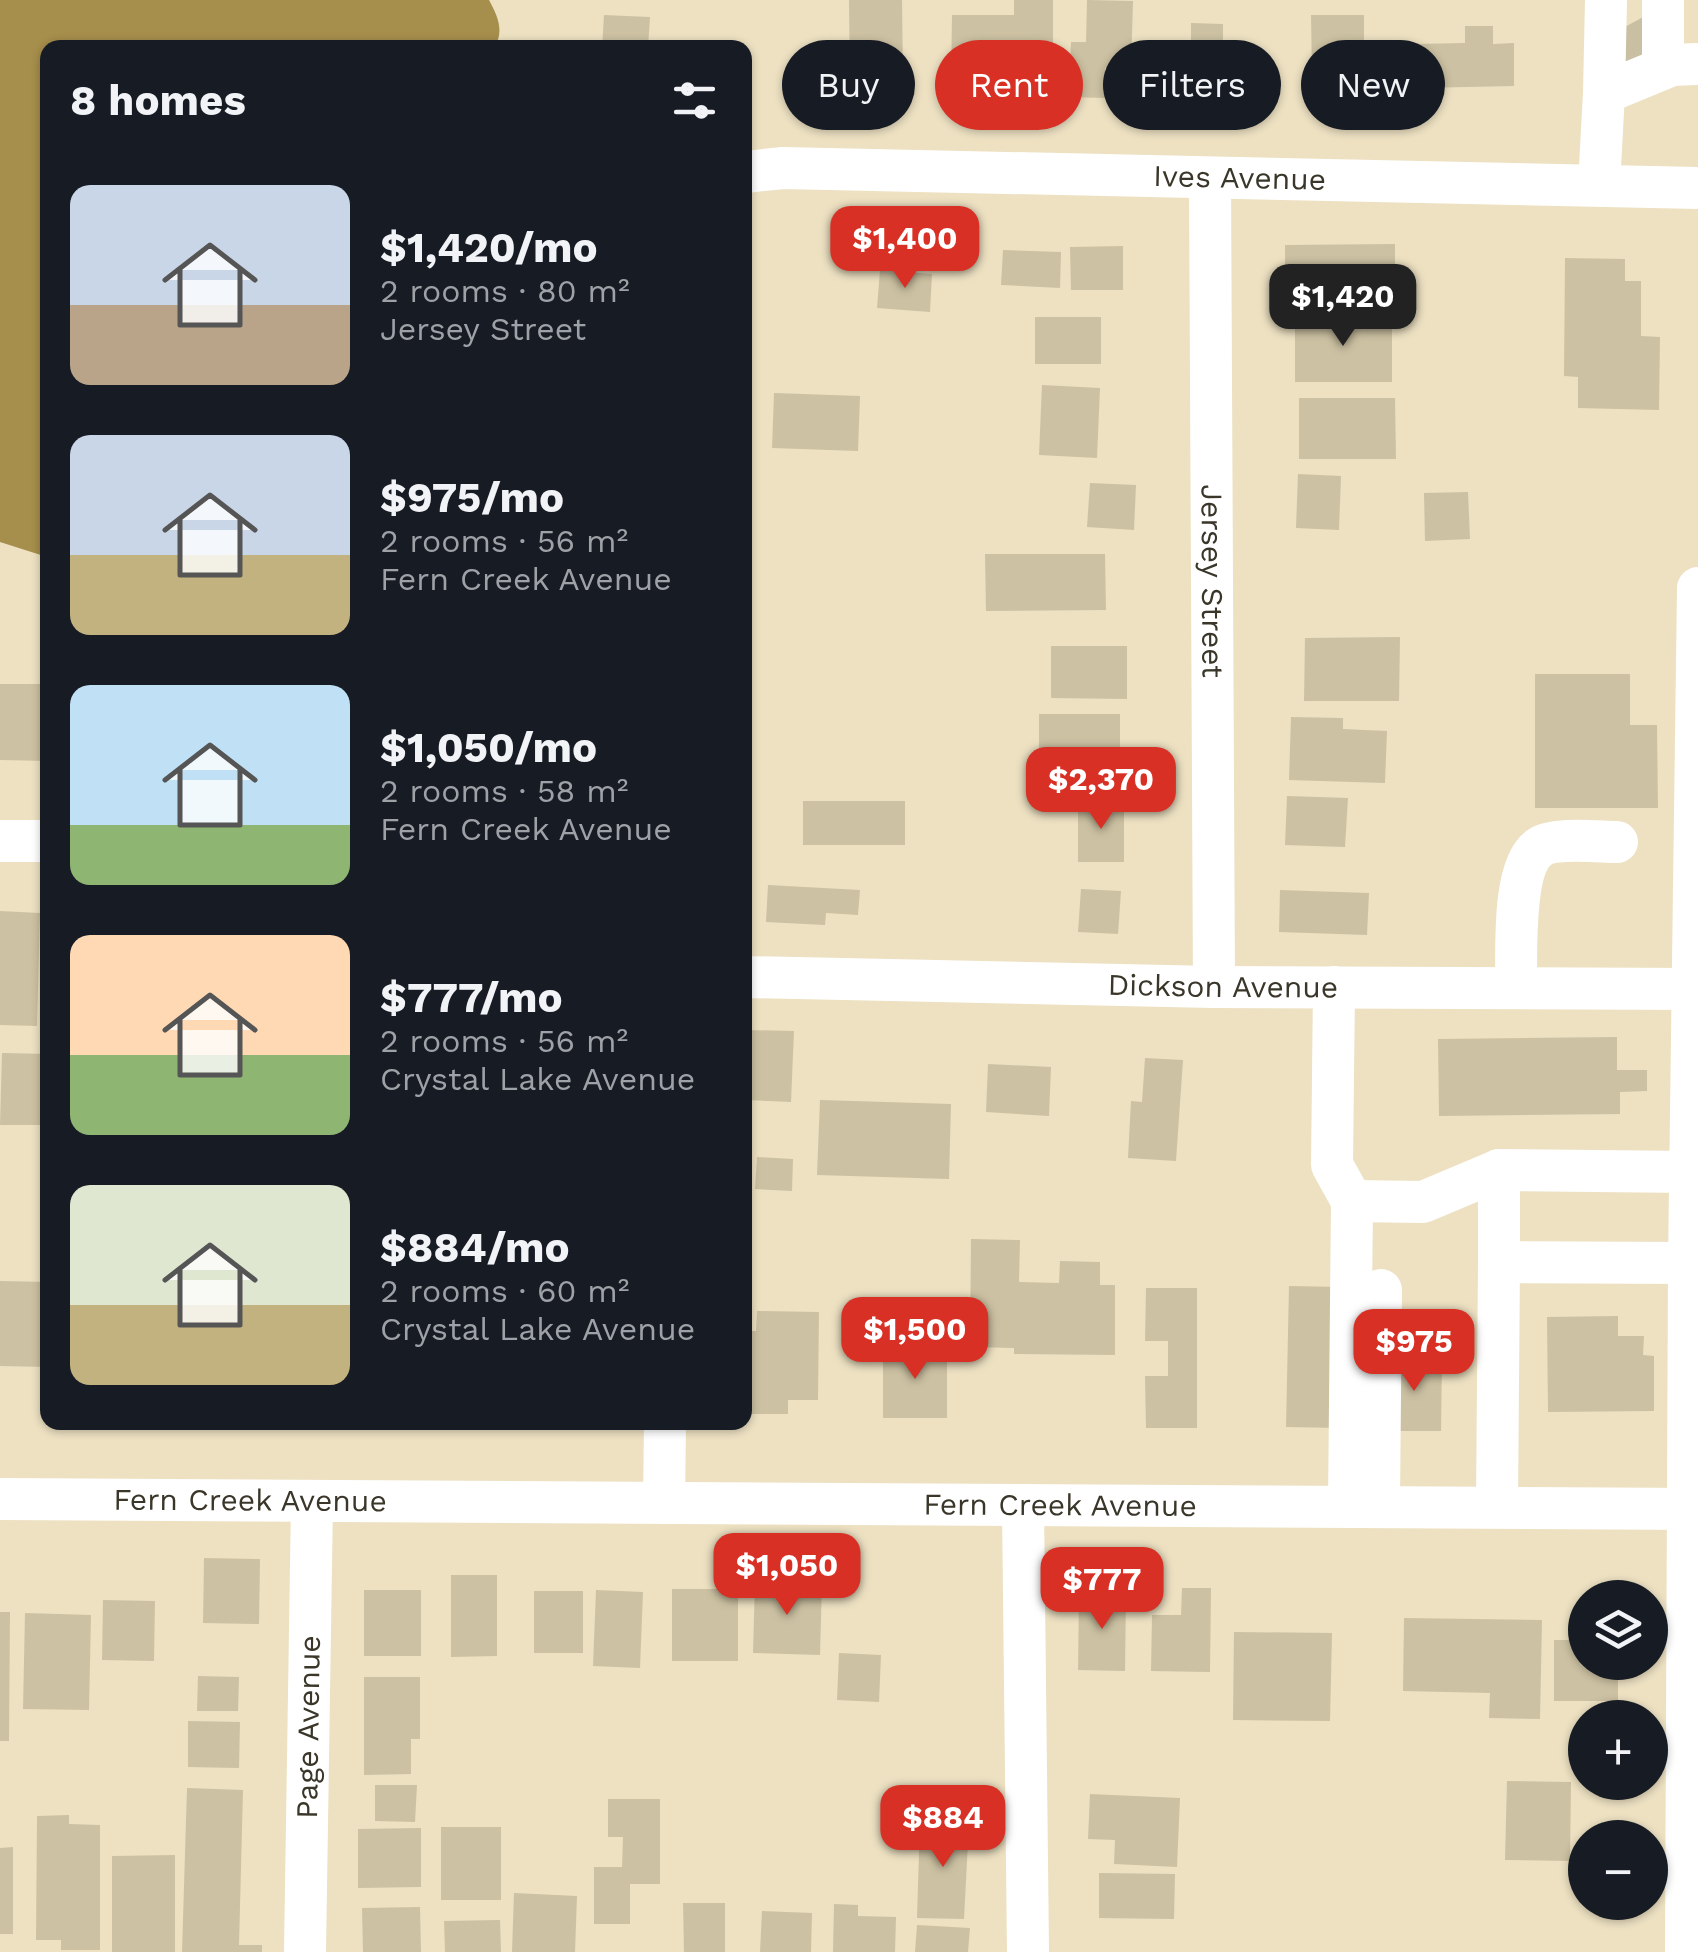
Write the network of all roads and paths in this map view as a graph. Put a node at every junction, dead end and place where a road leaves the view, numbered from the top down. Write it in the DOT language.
graph roads {
  1 [pos="1640,36"];
  2 [pos="764,170"];
  3 [pos="1210,178"];
  4 [pos="1599,185"];
  5 [pos="1698,188"];
  6 [pos="1698,588"];
  7 [pos="0,841"];
  8 [pos="40,841"];
  9 [pos="1617,842"];
  10 [pos="752,978"];
  11 [pos="1214,986"];
  12 [pos="1334,987"];
  13 [pos="1516,988"];
  14 [pos="1696,989"];
  15 [pos="1499,1170"];
  16 [pos="1690,1172"];
  17 [pos="1352,1202"];
  18 [pos="1498,1262"];
  19 [pos="1689,1263"];
  20 [pos="1381,1290"];
  21 [pos="665,1430"];
  22 [pos="0,1499"];
  23 [pos="312,1501"];
  24 [pos="664,1503"];
  25 [pos="1023,1505"];
  26 [pos="1364,1506"];
  27 [pos="1497,1506"];
  28 [pos="1693,1509"];
  29 [pos="305,1952"];
  30 [pos="1028,1952"];
  31 [pos="1686,1952"];
  1 -- 4 [label="street"];
  2 -- 3 [label="street, Ives Avenue"];
  3 -- 4 [label="street, Ives Avenue"];
  3 -- 11 [label="street, Jersey Street"];
  4 -- 5 [label="street, Ives Avenue"];
  6 -- 14 [label="street"];
  7 -- 8 [label="street"];
  9 -- 13 [label="street"];
  10 -- 11 [label="street, Dickson Avenue"];
  11 -- 12 [label="street, Dickson Avenue"];
  12 -- 13 [label="street, Dickson Avenue"];
  12 -- 17 [label="street"];
  13 -- 14 [label="street, Dickson Avenue"];
  14 -- 16 [label="street"];
  15 -- 16 [label="street"];
  15 -- 17 [label="street"];
  15 -- 18 [label="street"];
  16 -- 19 [label="street"];
  17 -- 26 [label="street"];
  18 -- 19 [label="street"];
  18 -- 27 [label="street"];
  19 -- 28 [label="street"];
  20 -- 26 [label="street"];
  21 -- 24 [label="street"];
  22 -- 23 [label="street, Fern Creek Avenue"];
  23 -- 24 [label="street, Fern Creek Avenue"];
  23 -- 29 [label="street, Page Avenue"];
  24 -- 25 [label="street, Fern Creek Avenue"];
  25 -- 26 [label="street, Fern Creek Avenue"];
  25 -- 30 [label="street"];
  26 -- 27 [label="street, Fern Creek Avenue"];
  27 -- 28 [label="street, Fern Creek Avenue"];
  28 -- 31 [label="street"];
}
